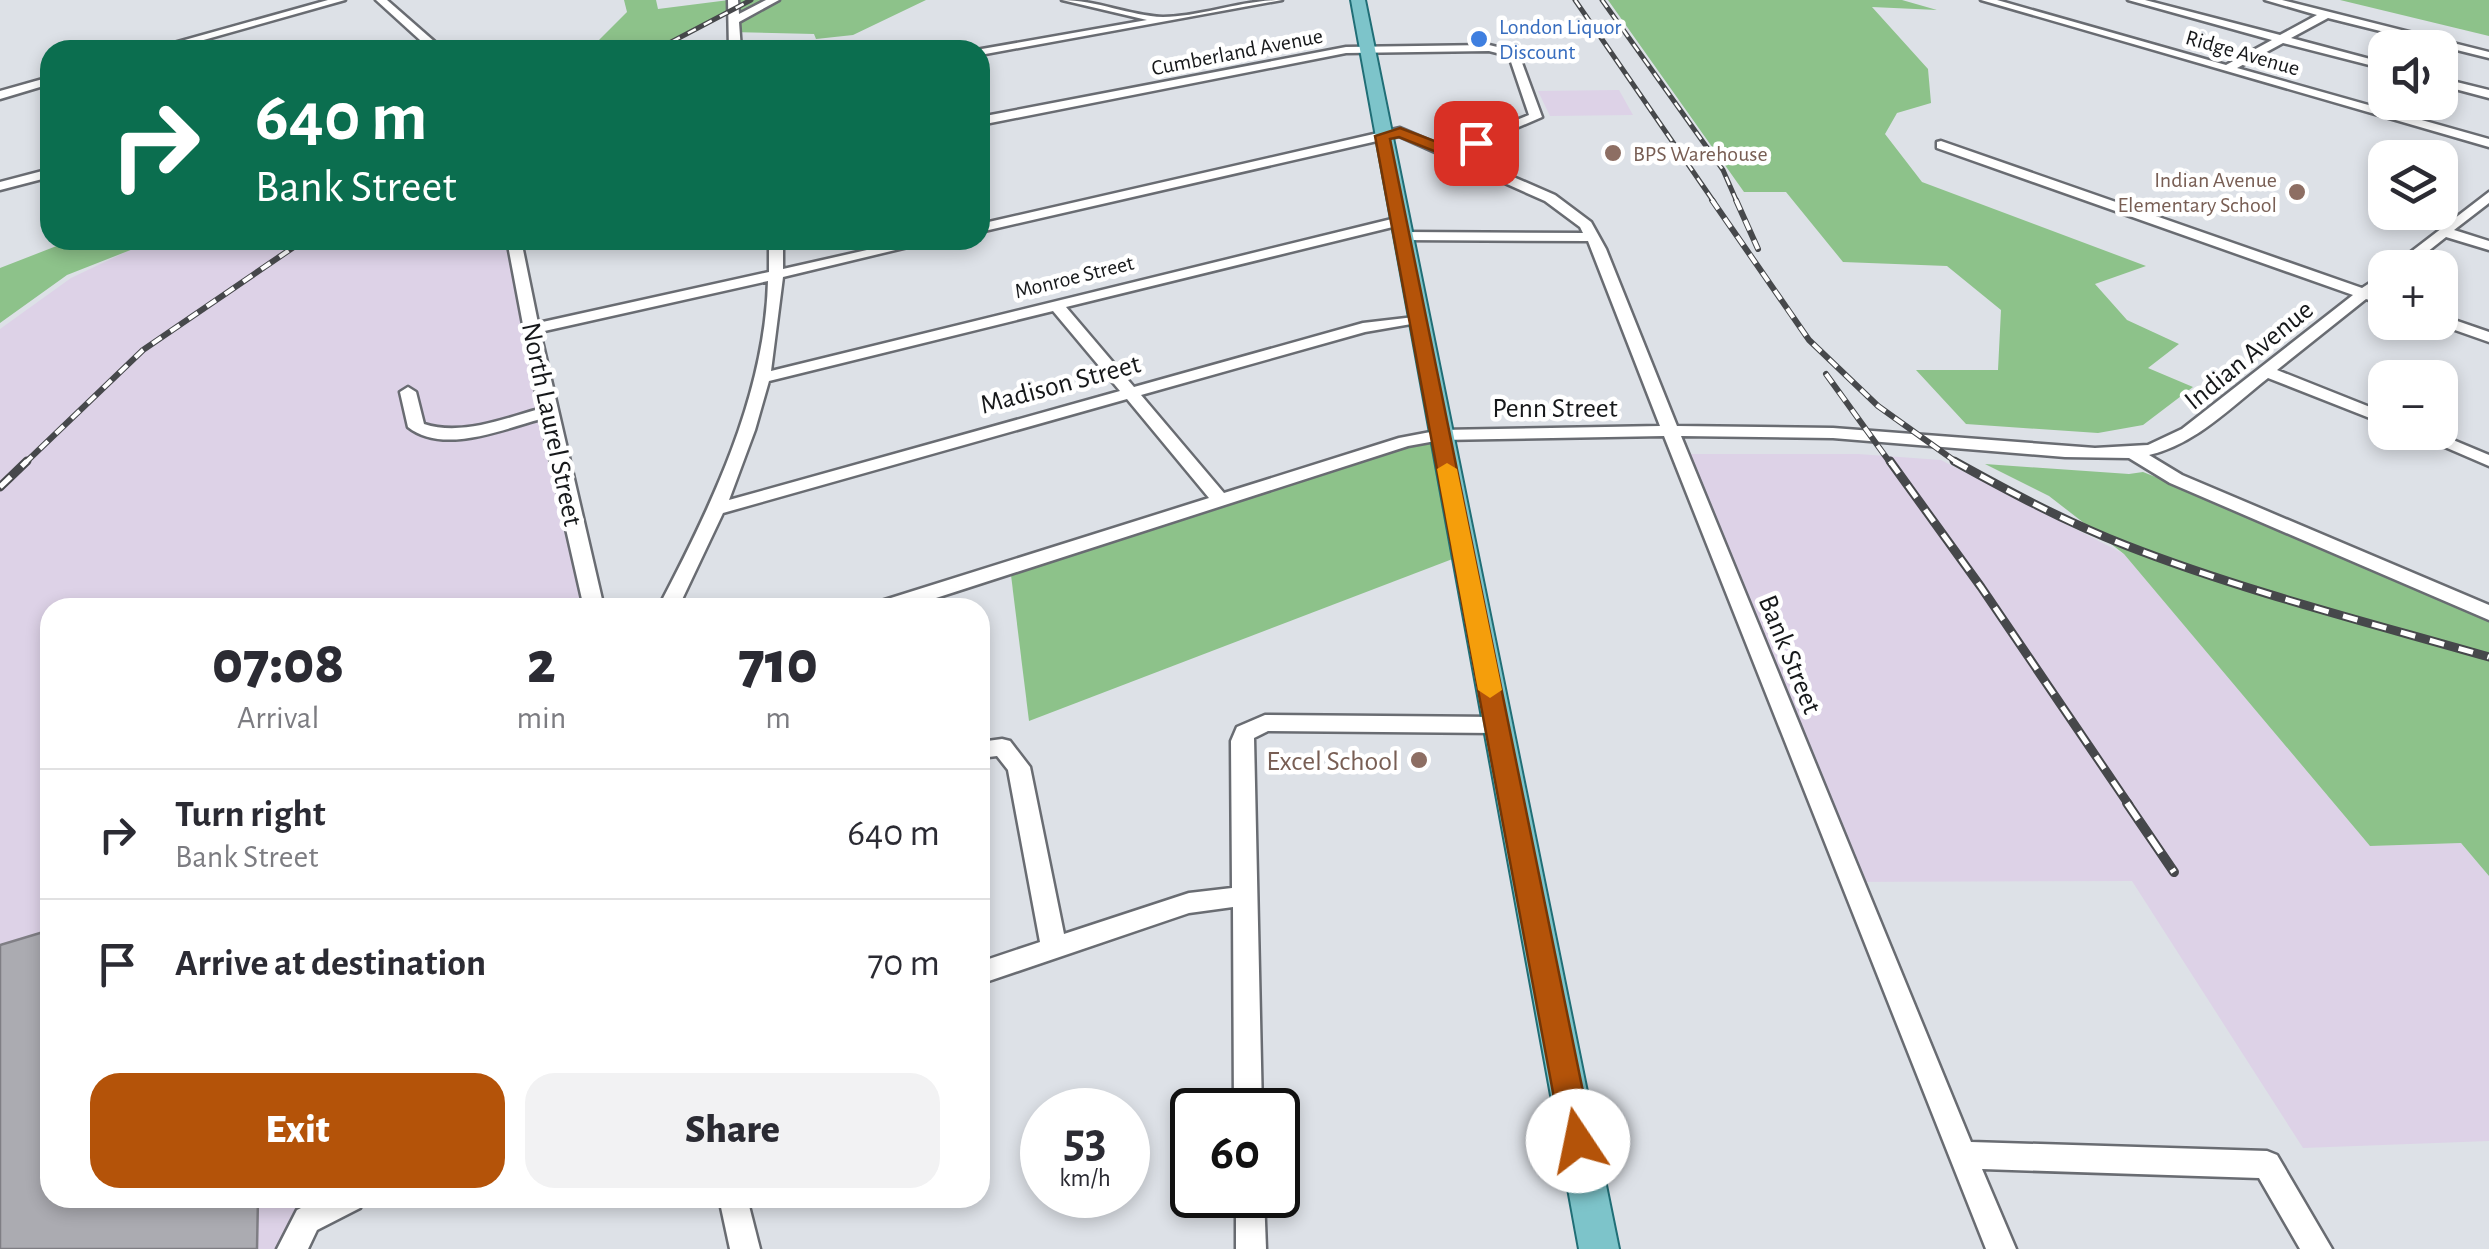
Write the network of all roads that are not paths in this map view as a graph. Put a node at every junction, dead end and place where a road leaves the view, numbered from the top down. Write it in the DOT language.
graph roads {
  1 [pos="340,0"];
  2 [pos="381,0"];
  3 [pos="734,0"];
  4 [pos="774,0"];
  5 [pos="1067,0"];
  6 [pos="1277,0"];
  7 [pos="1358,0"];
  8 [pos="1986,0"];
  9 [pos="2133,0"];
  10 [pos="2270,0"];
  11 [pos="2326,14"];
  12 [pos="1162,20"];
  13 [pos="732,21"];
  14 [pos="2281,39"];
  15 [pos="191,40"];
  16 [pos="427,40"];
  17 [pos="734,40"];
  18 [pos="990,50"];
  19 [pos="1369,50"];
  20 [pos="2489,56"];
  21 [pos="2368,62"];
  22 [pos="2227,69"];
  23 [pos="40,83"];
  24 [pos="2458,86"];
  25 [pos="2489,94"];
  26 [pos="0,95"];
  27 [pos="990,119"];
  28 [pos="1382,136"];
  29 [pos="2489,143"];
  30 [pos="1940,144"];
  31 [pos="1449,152"];
  32 [pos="40,176"];
  33 [pos="0,186"];
  34 [pos="2489,196"];
  35 [pos="990,226"];
  36 [pos="1401,229"];
  37 [pos="2442,231"];
  38 [pos="1594,237"];
  39 [pos="2489,246"];
  40 [pos="516,250"];
  41 [pos="777,250"];
  42 [pos="887,250"];
  43 [pos="2419,250"];
  44 [pos="778,275"];
  45 [pos="2368,291"];
  46 [pos="2364,294"];
  47 [pos="2368,295"];
  48 [pos="1055,304"];
  49 [pos="1418,318"];
  50 [pos="2458,327"];
  51 [pos="533,329"];
  52 [pos="2489,338"];
  53 [pos="2266,372"];
  54 [pos="760,378"];
  55 [pos="408,392"];
  56 [pos="1130,392"];
  57 [pos="548,412"];
  58 [pos="2368,412"];
  59 [pos="1672,433"];
  60 [pos="1441,435"];
  61 [pos="2458,448"];
  62 [pos="2133,453"];
  63 [pos="2489,461"];
  64 [pos="1222,501"];
  65 [pos="718,509"];
  66 [pos="592,598"];
  67 [pos="673,598"];
  68 [pos="914,598"];
  69 [pos="2489,613"];
  70 [pos="1496,725"];
  71 [pos="990,749"];
  72 [pos="1245,896"];
  73 [pos="1054,948"];
  74 [pos="990,970"];
  75 [pos="1248,1088"];
  76 [pos="1962,1155"];
  77 [pos="329,1208"];
  78 [pos="735,1208"];
  79 [pos="1250,1218"];
  80 [pos="292,1249"];
  81 [pos="744,1249"];
  82 [pos="1251,1249"];
  83 [pos="1599,1249"];
  84 [pos="2000,1249"];
  85 [pos="2317,1249"];
  1 -- 15 [label="street"];
  2 -- 16 [label="street"];
  3 -- 13 [label="street"];
  4 -- 13 [label="street"];
  5 -- 12 [label="street"];
  6 -- 12 [label="street"];
  7 -- 19 [label="main road"];
  8 -- 22 [label="street, Ridge Avenue"];
  9 -- 14 [label="street"];
  10 -- 11 [label="street"];
  11 -- 14 [label="street"];
  11 -- 20 [label="street"];
  12 -- 18 [label="street"];
  13 -- 17 [label="street"];
  14 -- 21 [label="street"];
  14 -- 22 [label="street"];
  19 -- 27 [label="street, Cumberland Avenue"];
  19 -- 28 [label="main road"];
  19 -- 31 [label="street, Cumberland Avenue"];
  22 -- 29 [label="street, Ridge Avenue"];
  23 -- 26 [label="street"];
  24 -- 25 [label="street"];
  28 -- 31 [label="street, Bank Street"];
  28 -- 35 [label="street"];
  28 -- 36 [label="main road"];
  30 -- 46 [label="street"];
  31 -- 38 [label="street, Bank Street"];
  32 -- 33 [label="street"];
  34 -- 37 [label="street"];
  36 -- 38 [label="street, Monroe Street"];
  36 -- 48 [label="street, Monroe Street"];
  36 -- 49 [label="main road"];
  37 -- 39 [label="street"];
  37 -- 43 [label="street"];
  38 -- 59 [label="street, Bank Street"];
  40 -- 51 [label="street, North Laurel Street"];
  41 -- 44 [label="street"];
  42 -- 44 [label="street"];
  44 -- 51 [label="street"];
  44 -- 54 [label="street"];
  45 -- 46 [label="street, Indian Avenue"];
  46 -- 47 [label="street"];
  46 -- 53 [label="street, Indian Avenue"];
  48 -- 54 [label="street, Monroe Street"];
  48 -- 56 [label="street"];
  49 -- 56 [label="street, Madison Street"];
  49 -- 60 [label="main road"];
  50 -- 52 [label="street"];
  51 -- 57 [label="street, North Laurel Street"];
  53 -- 58 [label="street"];
  53 -- 62 [label="street, Indian Avenue"];
  54 -- 65 [label="street"];
  55 -- 57 [label="street"];
  56 -- 64 [label="street"];
  56 -- 65 [label="street, Madison Street"];
  57 -- 66 [label="street, North Laurel Street"];
  59 -- 60 [label="street, Penn Street"];
  59 -- 62 [label="street, Penn Street"];
  59 -- 76 [label="street, Bank Street"];
  60 -- 64 [label="street, Penn Street"];
  60 -- 70 [label="main road"];
  61 -- 63 [label="street"];
  62 -- 69 [label="street"];
  64 -- 68 [label="street, Penn Street"];
  65 -- 67 [label="street"];
  70 -- 72 [label="street"];
  70 -- 83 [label="main road"];
  71 -- 73 [label="street"];
  72 -- 73 [label="street"];
  72 -- 75 [label="street"];
  73 -- 74 [label="street"];
  76 -- 84 [label="street, Bank Street"];
  76 -- 85 [label="street"];
  77 -- 80 [label="street"];
  78 -- 81 [label="street"];
  79 -- 82 [label="street"];
}
